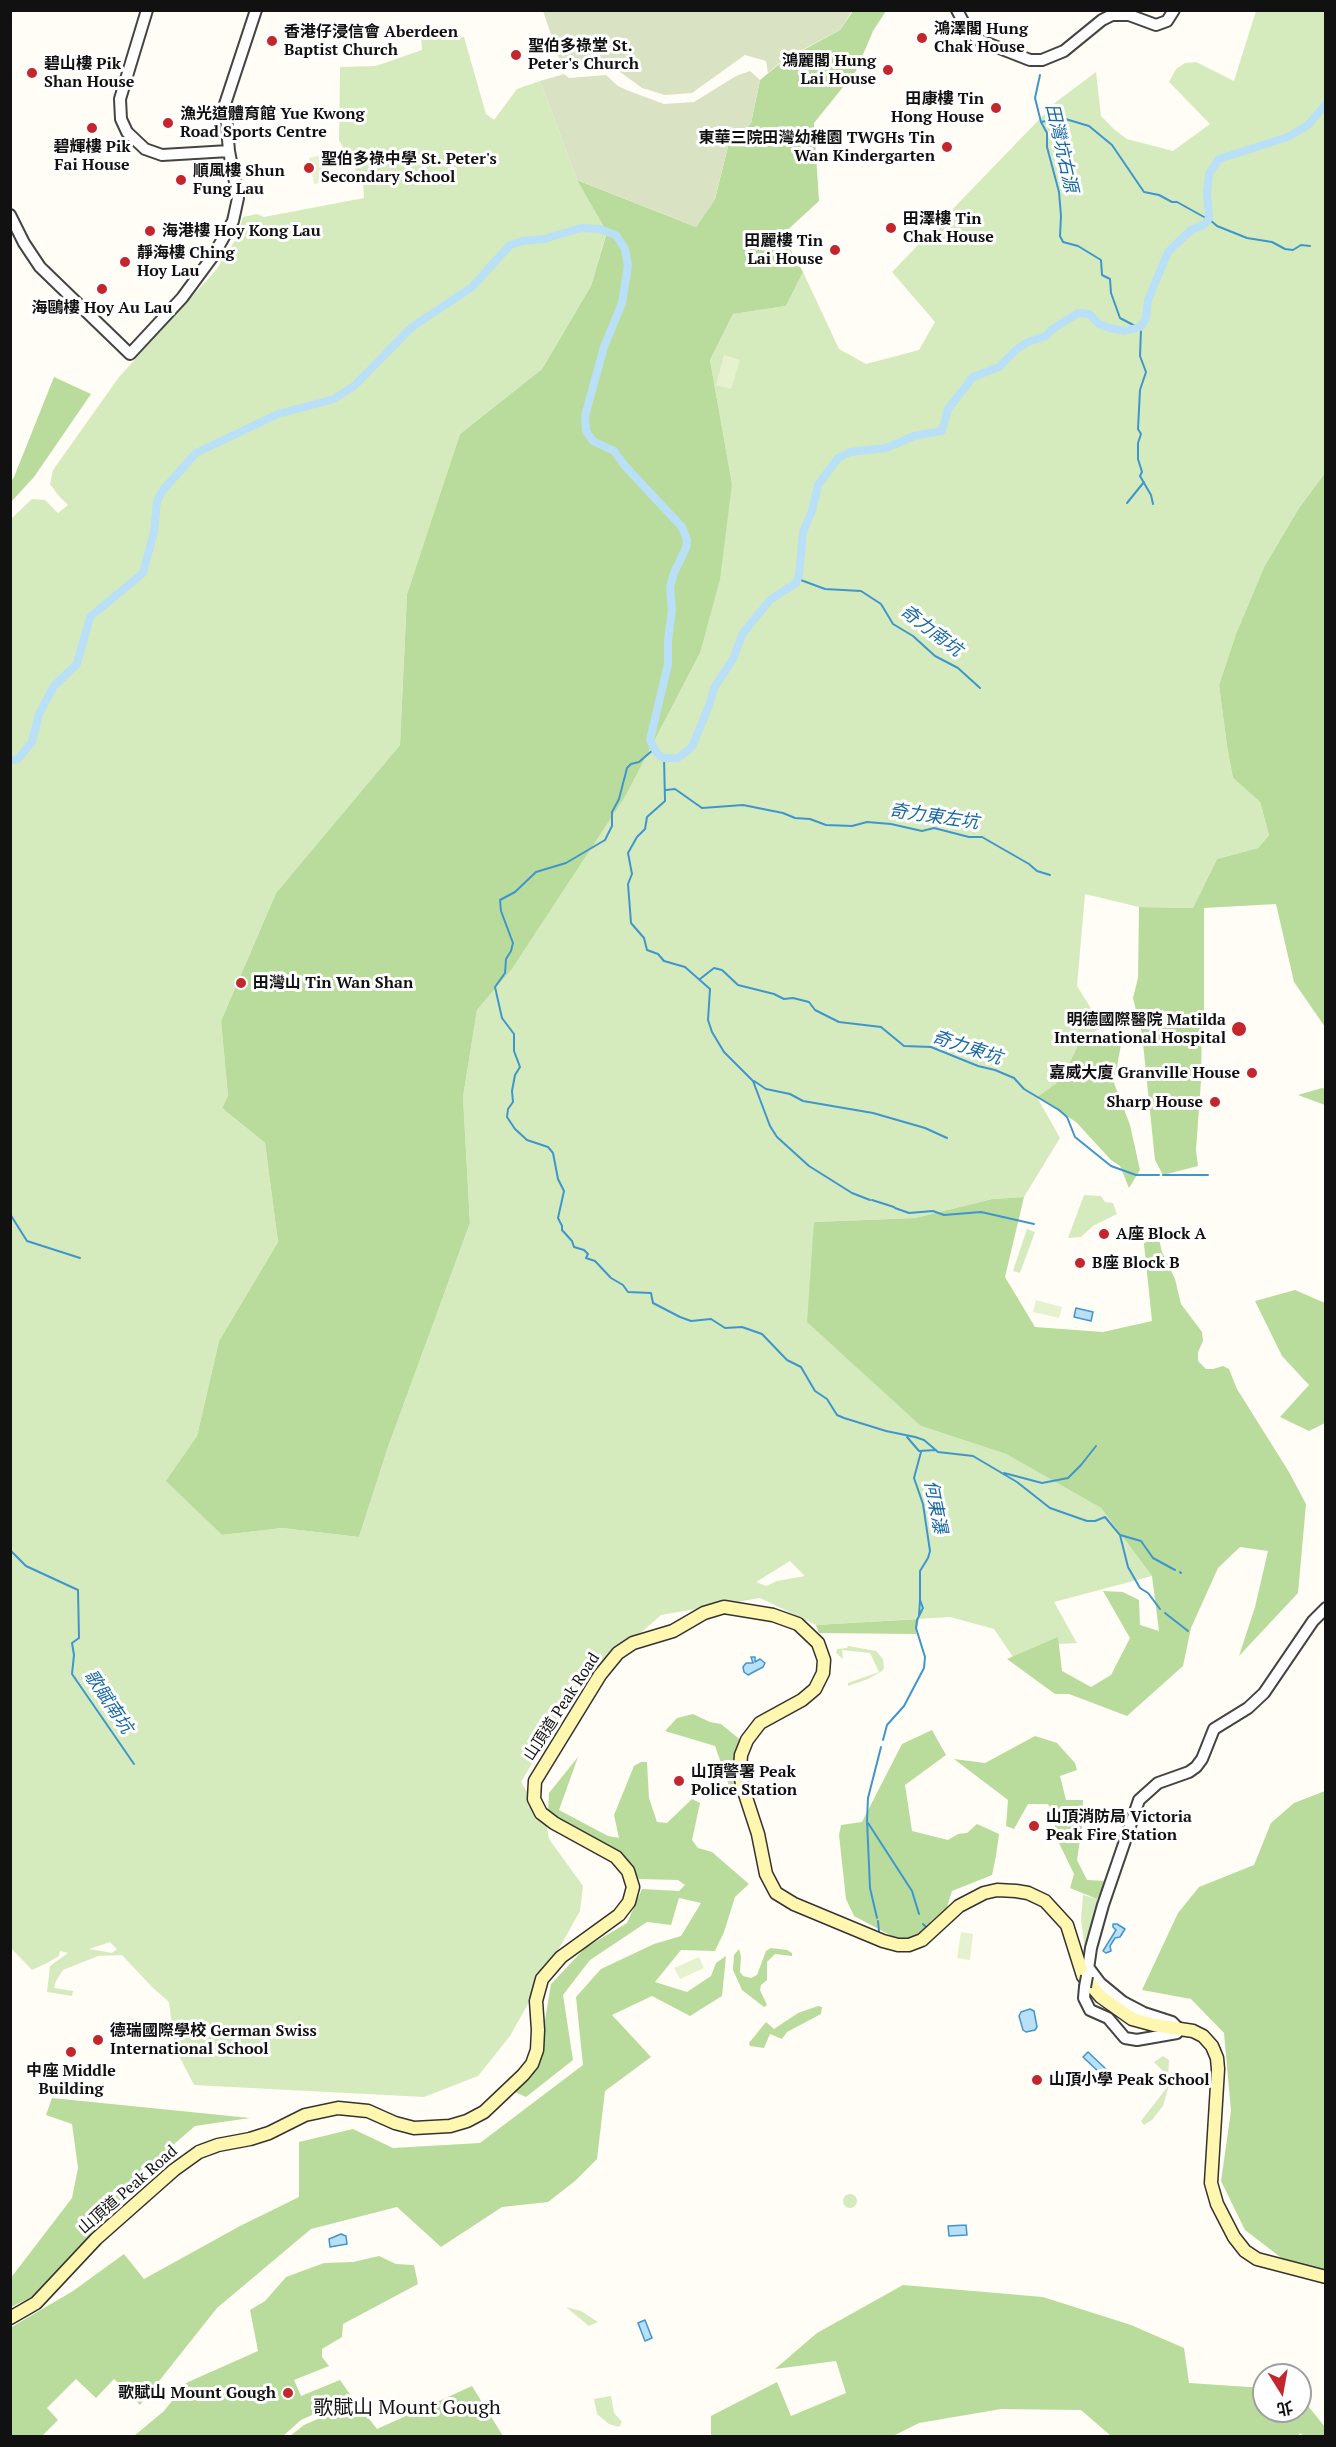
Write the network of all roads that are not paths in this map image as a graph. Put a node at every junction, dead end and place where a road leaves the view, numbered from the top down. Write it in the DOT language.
graph roads {
  1 [pos="147,10"];
  2 [pos="256,10"];
  3 [pos="957,10"];
  4 [pos="1174,10"];
  5 [pos="229,150"];
  6 [pos="10,215"];
  7 [pos="1326,1608"];
  8 [pos="1086,1977"];
  9 [pos="1177,2030"];
  10 [pos="1326,2277"];
  11 [pos="10,2318"];
  1 -- 5 [label="street"];
  2 -- 5 [label="street"];
  3 -- 4 [label="street"];
  5 -- 6 [label="street"];
  7 -- 8 [label="street"];
  8 -- 9 [label="street"];
  8 -- 9 [label="street"];
  9 -- 10 [label="main road, 山頂道 Peak Road"];
  9 -- 11 [label="main road, 山頂道 Peak Road"];
}
